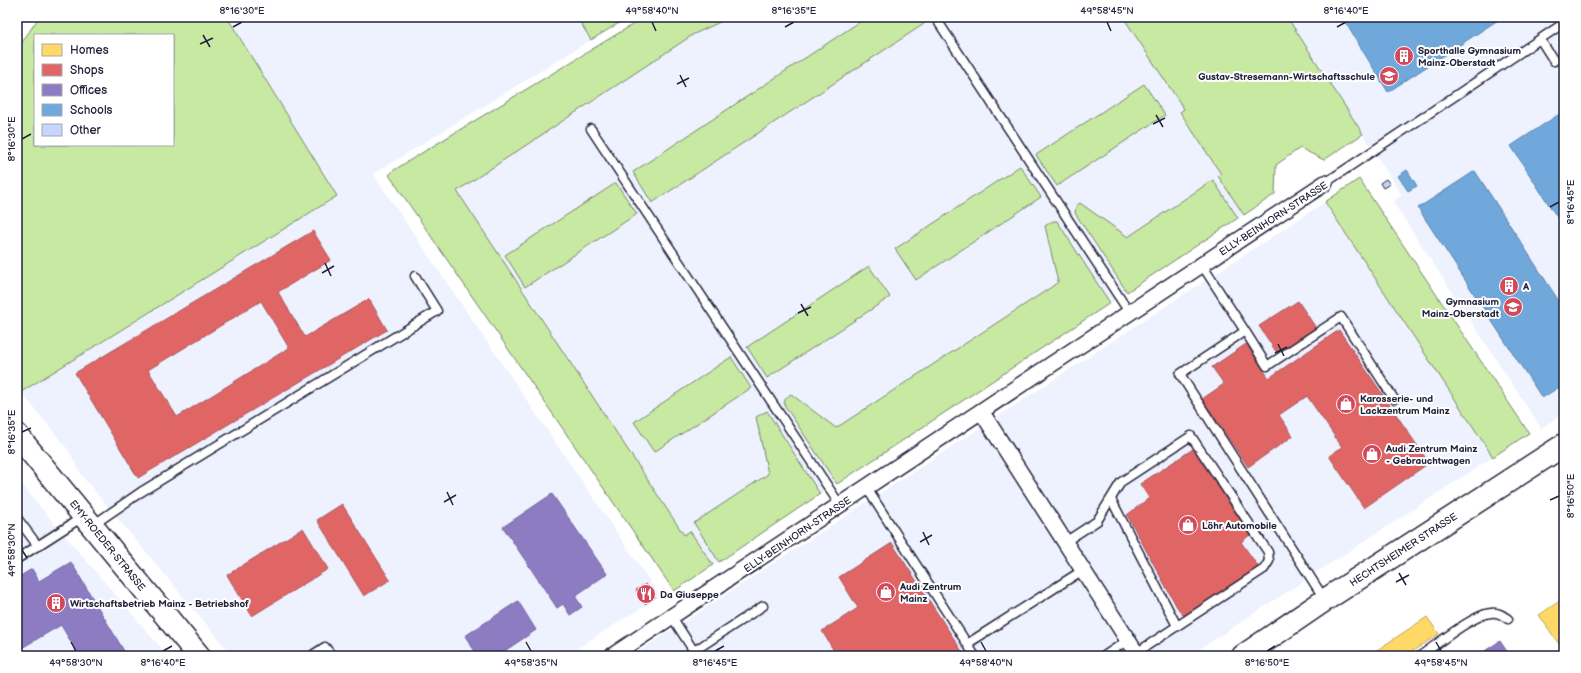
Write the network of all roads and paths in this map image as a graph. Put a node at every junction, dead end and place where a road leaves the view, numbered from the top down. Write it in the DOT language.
graph roads {
  1 [pos="935,17"];
  2 [pos="1564,23"];
  3 [pos="1540,40"];
  4 [pos="1554,61"];
  5 [pos="591,129"];
  6 [pos="1325,183"];
  7 [pos="1202,265"];
  8 [pos="415,276"];
  9 [pos="1129,312"];
  10 [pos="1245,331"];
  11 [pos="1394,399"];
  12 [pos="981,411"];
  13 [pos="17,434"];
  14 [pos="1564,445"];
  15 [pos="866,487"];
  16 [pos="1110,499"];
  17 [pos="840,505"];
  18 [pos="17,518"];
  19 [pos="89,521"];
  20 [pos="1065,542"];
  21 [pos="38,546"];
  22 [pos="17,559"];
  23 [pos="1083,570"];
  24 [pos="1325,600"];
  25 [pos="763,606"];
  26 [pos="672,617"];
  27 [pos="1508,619"];
  28 [pos="1177,626"];
  29 [pos="967,644"];
  30 [pos="1134,650"];
  31 [pos="695,653"];
  32 [pos="314,654"];
  33 [pos="199,656"];
  34 [pos="332,656"];
  35 [pos="612,656"];
  36 [pos="975,656"];
  37 [pos="1104,656"];
  38 [pos="1243,656"];
  39 [pos="1420,656"];
  1 -- 9 [label="lane"];
  2 -- 3 [label="lane, ELLY-BEINHORN-STRASSE"];
  3 -- 4 [label="lane"];
  3 -- 6 [label="lane, ELLY-BEINHORN-STRASSE"];
  5 -- 17 [label="lane"];
  6 -- 7 [label="street, ELLY-BEINHORN-STRASSE"];
  7 -- 9 [label="street, ELLY-BEINHORN-STRASSE"];
  7 -- 10 [label="lane"];
  8 -- 19 [label="lane"];
  9 -- 12 [label="street, ELLY-BEINHORN-STRASSE"];
  10 -- 11 [label="lane"];
  10 -- 24 [label="lane"];
  12 -- 15 [label="street, ELLY-BEINHORN-STRASSE"];
  12 -- 20 [label="street"];
  13 -- 19 [label="street, EMY-ROEDER-STRASSE"];
  14 -- 24 [label="street, HECHTSHEIMER STRASSE"];
  15 -- 17 [label="street, ELLY-BEINHORN-STRASSE"];
  15 -- 29 [label="lane"];
  16 -- 20 [label="lane"];
  16 -- 28 [label="lane"];
  16 -- 28 [label="lane"];
  17 -- 26 [label="street, ELLY-BEINHORN-STRASSE"];
  18 -- 21 [label="lane"];
  19 -- 21 [label="lane"];
  19 -- 33 [label="street, EMY-ROEDER-STRASSE"];
  20 -- 23 [label="street"];
  21 -- 22 [label="lane"];
  23 -- 29 [label="lane"];
  23 -- 30 [label="street"];
  24 -- 38 [label="street, HECHTSHEIMER STRASSE"];
  25 -- 31 [label="lane"];
  26 -- 31 [label="lane"];
  26 -- 35 [label="street, ELLY-BEINHORN-STRASSE"];
  27 -- 39 [label="lane"];
  28 -- 30 [label="lane"];
  29 -- 36 [label="lane"];
  30 -- 37 [label="lane"];
  32 -- 34 [label="lane"];
}
